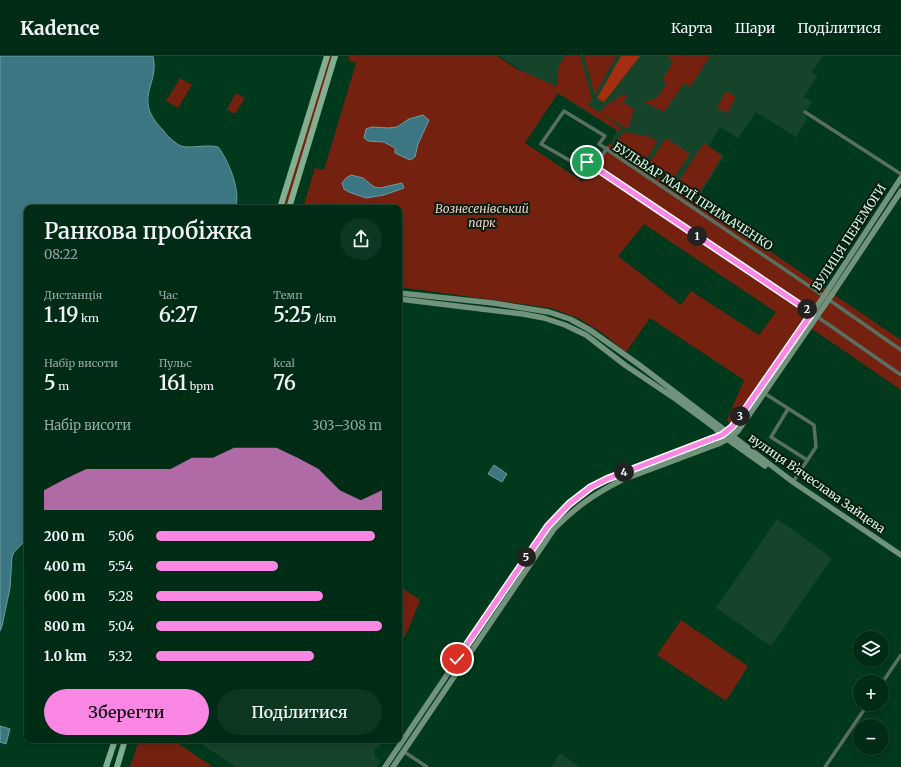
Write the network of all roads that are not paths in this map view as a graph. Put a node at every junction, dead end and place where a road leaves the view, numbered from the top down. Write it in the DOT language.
graph roads {
  1 [pos="327,56"];
  2 [pos="335,56"];
  3 [pos="805,112"];
  4 [pos="607,148"];
  5 [pos="595,167"];
  6 [pos="901,174"];
  7 [pos="901,178"];
  8 [pos="901,191"];
  9 [pos="281,205"];
  10 [pos="290,205"];
  11 [pos="402,293"];
  12 [pos="827,298"];
  13 [pos="402,299"];
  14 [pos="815,315"];
  15 [pos="901,350"];
  16 [pos="901,375"];
  17 [pos="764,394"];
  18 [pos="788,409"];
  19 [pos="727,436"];
  20 [pos="807,460"];
  21 [pos="793,482"];
  22 [pos="575,498"];
  23 [pos="580,505"];
  24 [pos="565,508"];
  25 [pos="569,514"];
  26 [pos="901,555"];
  27 [pos="901,559"];
  28 [pos="901,656"];
  29 [pos="888,675"];
  30 [pos="863,711"];
  31 [pos="402,742"];
  32 [pos="113,743"];
  33 [pos="123,743"];
  34 [pos="401,743"];
  35 [pos="404,751"];
  36 [pos="110,753"];
  37 [pos="119,760"];
  38 [pos="106,767"];
  39 [pos="117,767"];
  40 [pos="385,767"];
  41 [pos="393,767"];
  42 [pos="428,767"];
  43 [pos="826,767"];
  1 -- 9 [label="main road"];
  2 -- 10 [label="main road"];
  3 -- 6 [label="street"];
  4 -- 5 [label="street, БУЛЬВАР МАРІЇ ПРИМАЧЕНКО"];
  4 -- 5 [label="street"];
  4 -- 12 [label="street, БУЛЬВАР МАРІЇ ПРИМАЧЕНКО"];
  5 -- 14 [label="street"];
  7 -- 12 [label="main road, ВУЛИЦЯ ПЕРЕМОГИ"];
  8 -- 12 [label="main road, ВУЛИЦЯ ПЕРЕМОГИ"];
  11 -- 19 [label="main road, вулиця Вʼячеслава Зайцева"];
  12 -- 14 [label="main road, ВУЛИЦЯ ПЕРЕМОГИ"];
  12 -- 15 [label="street, БУЛЬВАР МАРІЇ ПРИМАЧЕНКО"];
  13 -- 19 [label="main road, вулиця Вʼячеслава Зайцева"];
  14 -- 16 [label="street"];
  14 -- 17 [label="main road, ВУЛИЦЯ ПЕРЕМОГИ"];
  14 -- 19 [label="main road, ВУЛИЦЯ ПЕРЕМОГИ"];
  17 -- 18 [label="street"];
  17 -- 19 [label="main road, ВУЛИЦЯ ПЕРЕМОГИ"];
  18 -- 20 [label="street"];
  18 -- 20 [label="street"];
  19 -- 21 [label="main road, вулиця Вʼячеслава Зайцева"];
  19 -- 22 [label="main road, ВУЛИЦЯ ПЕРЕМОГИ"];
  19 -- 23 [label="main road, ВУЛИЦЯ ПЕРЕМОГИ"];
  19 -- 27 [label="main road, вулиця Вʼячеслава Зайцева"];
  20 -- 21 [label="street"];
  21 -- 26 [label="main road, вулиця Вʼячеслава Зайцева"];
  22 -- 23 [label="main road"];
  22 -- 24 [label="main road, ВУЛИЦЯ ПЕРЕМОГИ"];
  23 -- 25 [label="main road, ВУЛИЦЯ ПЕРЕМОГИ"];
  24 -- 25 [label="main road"];
  24 -- 31 [label="main road, ВУЛИЦЯ ПЕРЕМОГИ"];
  25 -- 35 [label="main road, ВУЛИЦЯ ПЕРЕМОГИ"];
  28 -- 29 [label="street"];
  30 -- 43 [label="street"];
  32 -- 36 [label="main road"];
  33 -- 37 [label="main road"];
  34 -- 40 [label="main road, ВУЛИЦЯ ПЕРЕМОГИ"];
  35 -- 41 [label="main road, ВУЛИЦЯ ПЕРЕМОГИ"];
  35 -- 42 [label="street"];
  36 -- 37 [label="main road"];
  36 -- 38 [label="main road"];
  37 -- 39 [label="main road"];
}
